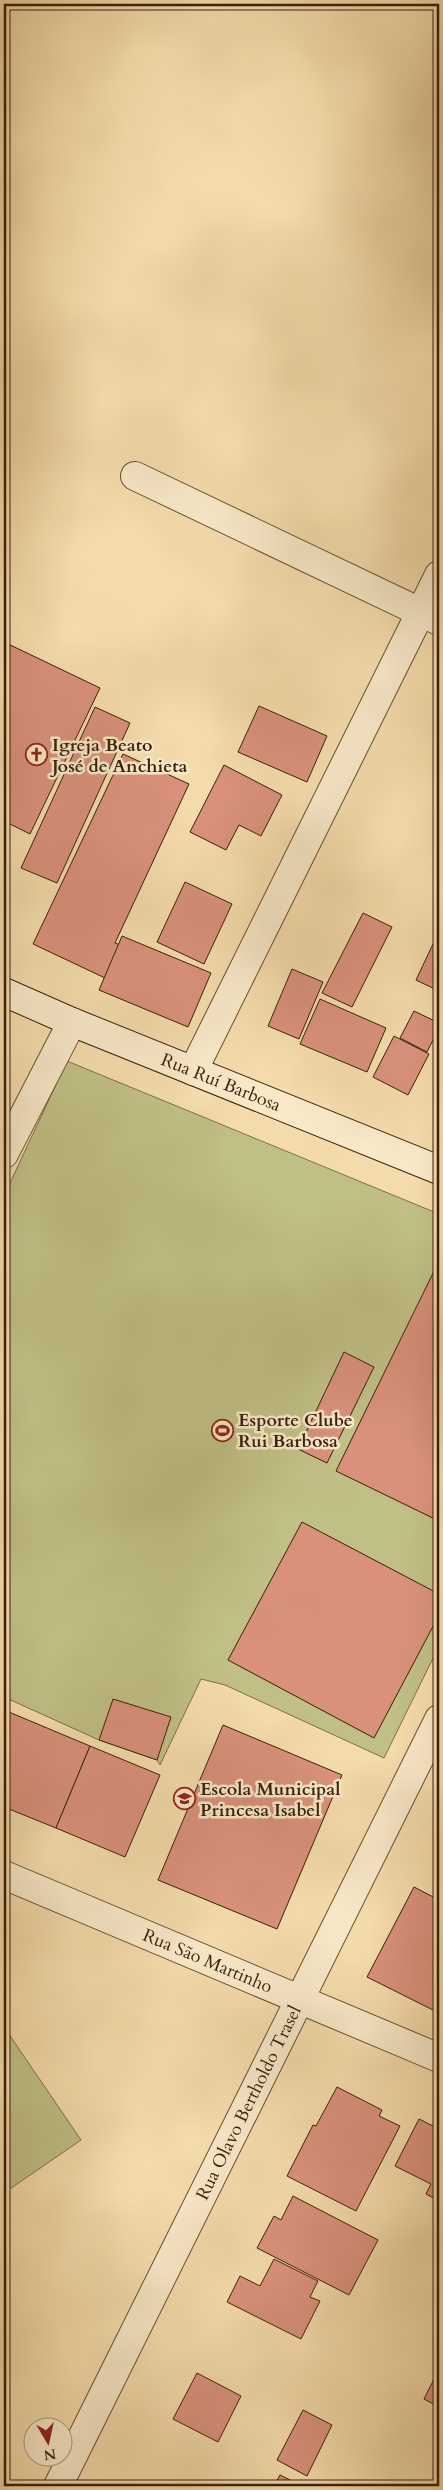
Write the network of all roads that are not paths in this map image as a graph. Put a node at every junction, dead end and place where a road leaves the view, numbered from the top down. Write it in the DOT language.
graph roads {
  1 [pos="135,476"];
  2 [pos="439,575"];
  3 [pos="430,616"];
  4 [pos="4,992"];
  5 [pos="72,1022"];
  6 [pos="193,1071"];
  7 [pos="4,1154"];
  8 [pos="439,1170"];
  9 [pos="439,1719"];
  10 [pos="4,1875"];
  11 [pos="302,1998"];
  12 [pos="439,2058"];
  13 [pos="58,2486"];
  1 -- 3 [label="street"];
  2 -- 3 [label="street"];
  3 -- 6 [label="street"];
  4 -- 5 [label="street, Rua Ruí Barbosa"];
  5 -- 6 [label="street, Rua Ruí Barbosa"];
  5 -- 7 [label="street"];
  6 -- 8 [label="street, Rua Ruí Barbosa"];
  9 -- 11 [label="street, Rua Olavo Bertholdo Trasel"];
  10 -- 11 [label="street, Rua São Martinho"];
  11 -- 12 [label="street, Rua São Martinho"];
  11 -- 13 [label="street, Rua Olavo Bertholdo Trasel"];
}
